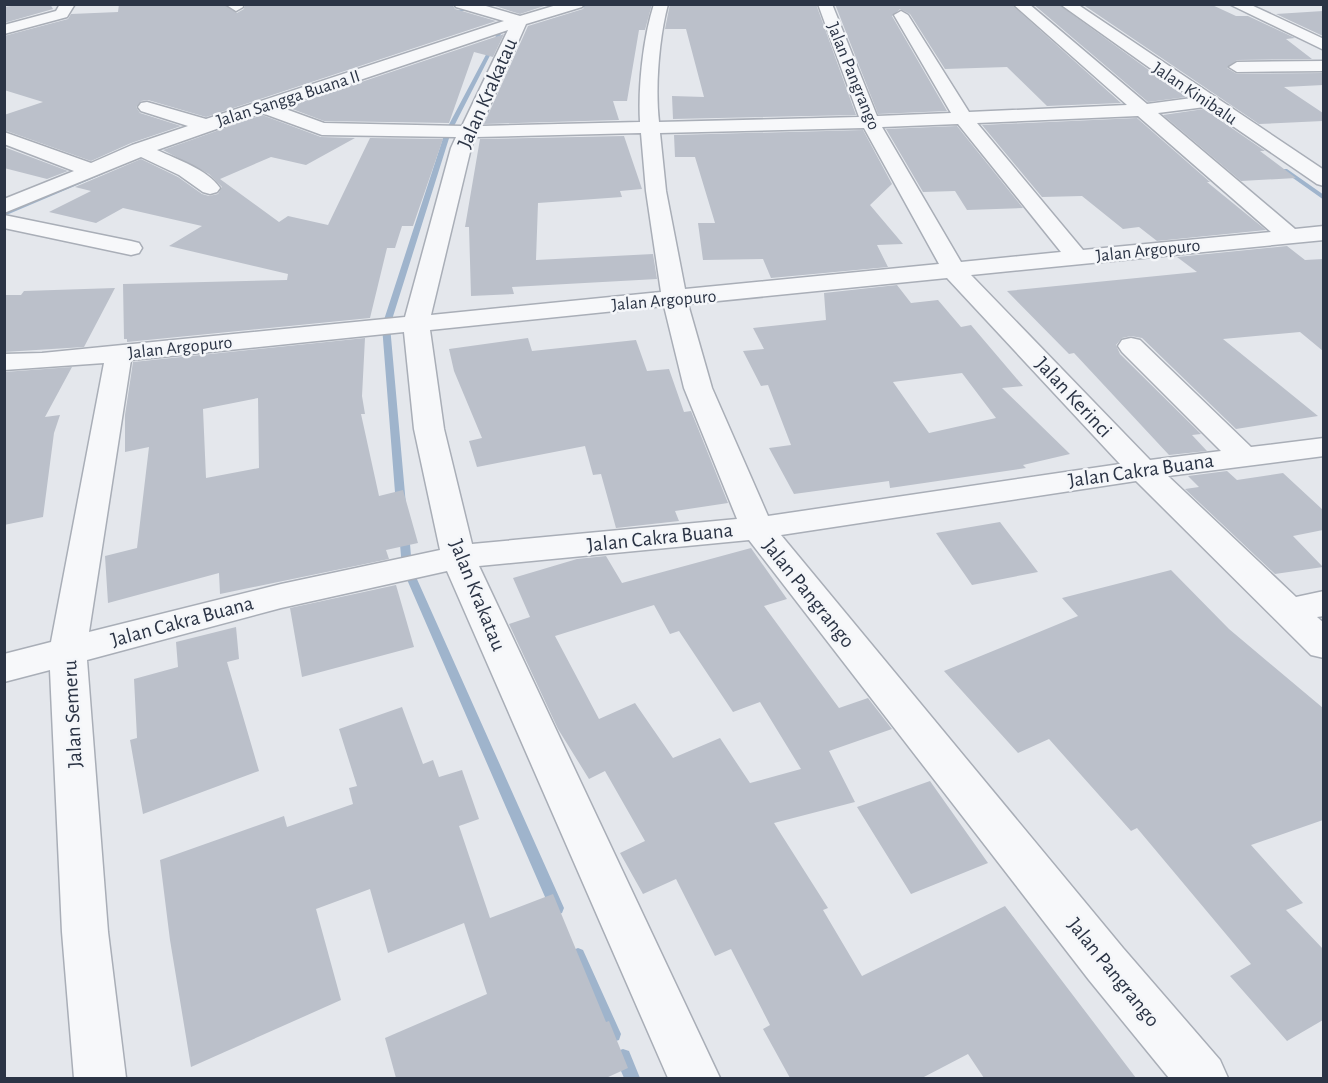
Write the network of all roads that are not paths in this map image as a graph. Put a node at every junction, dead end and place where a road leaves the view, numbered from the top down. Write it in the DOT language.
graph roads {
  1 [pos="68,4"];
  2 [pos="578,4"];
  3 [pos="661,4"];
  4 [pos="825,4"];
  5 [pos="1020,4"];
  6 [pos="1067,4"];
  7 [pos="1236,4"];
  8 [pos="470,7"];
  9 [pos="901,15"];
  10 [pos="520,21"];
  11 [pos="4,30"];
  12 [pos="1323,45"];
  13 [pos="1323,66"];
  14 [pos="1237,67"];
  15 [pos="1207,101"];
  16 [pos="147,106"];
  17 [pos="261,106"];
  18 [pos="1142,110"];
  19 [pos="963,118"];
  20 [pos="870,122"];
  21 [pos="205,126"];
  22 [pos="650,129"];
  23 [pos="467,132"];
  24 [pos="4,138"];
  25 [pos="139,149"];
  26 [pos="1299,163"];
  27 [pos="1323,163"];
  28 [pos="90,170"];
  29 [pos="1323,180"];
  30 [pos="210,188"];
  31 [pos="4,207"];
  32 [pos="4,221"];
  33 [pos="1323,233"];
  34 [pos="1289,236"];
  35 [pos="131,248"];
  36 [pos="1077,257"];
  37 [pos="955,272"];
  38 [pos="675,300"];
  39 [pos="416,323"];
  40 [pos="1131,346"];
  41 [pos="119,353"];
  42 [pos="4,362"];
  43 [pos="1323,447"];
  44 [pos="1243,456"];
  45 [pos="1143,470"];
  46 [pos="757,528"];
  47 [pos="458,557"];
  48 [pos="1323,603"];
  49 [pos="1289,611"];
  50 [pos="1323,645"];
  51 [pos="68,651"];
  52 [pos="4,668"];
  53 [pos="100,1078"];
  54 [pos="694,1078"];
  55 [pos="1202,1078"];
  1 -- 11 [label="street"];
  2 -- 10 [label="street, Jalan Sangga Buana II"];
  3 -- 22 [label="street, Jalan Pangrango"];
  4 -- 20 [label="street, Jalan Pangrango"];
  5 -- 18 [label="street"];
  6 -- 15 [label="street, Jalan Kinibalu"];
  7 -- 12 [label="street"];
  8 -- 10 [label="street"];
  9 -- 19 [label="street"];
  10 -- 17 [label="street, Jalan Sangga Buana II"];
  10 -- 23 [label="street, Jalan Krakatau"];
  13 -- 14 [label="street"];
  15 -- 18 [label="street"];
  15 -- 26 [label="street, Jalan Kinibalu"];
  16 -- 21 [label="street"];
  17 -- 21 [label="street, Jalan Sangga Buana II"];
  17 -- 23 [label="street"];
  18 -- 19 [label="street"];
  18 -- 34 [label="street"];
  19 -- 20 [label="street"];
  19 -- 36 [label="street"];
  20 -- 22 [label="street"];
  20 -- 37 [label="street, Jalan Pangrango"];
  21 -- 25 [label="street, Jalan Sangga Buana II"];
  22 -- 23 [label="street"];
  22 -- 38 [label="street, Jalan Pangrango"];
  23 -- 39 [label="street, Jalan Krakatau"];
  24 -- 28 [label="street"];
  25 -- 28 [label="street, Jalan Sangga Buana II"];
  25 -- 30 [label="street"];
  26 -- 27 [label="street"];
  26 -- 29 [label="street, Jalan Kinibalu"];
  28 -- 31 [label="street, Jalan Sangga Buana II"];
  32 -- 35 [label="street"];
  33 -- 34 [label="street, Jalan Argopuro"];
  34 -- 36 [label="street, Jalan Argopuro"];
  36 -- 37 [label="street, Jalan Argopuro"];
  37 -- 38 [label="street, Jalan Argopuro"];
  37 -- 45 [label="street, Jalan Kerinci"];
  38 -- 39 [label="street, Jalan Argopuro"];
  38 -- 46 [label="street, Jalan Pangrango"];
  39 -- 41 [label="street, Jalan Argopuro"];
  39 -- 47 [label="street, Jalan Krakatau"];
  40 -- 44 [label="street"];
  41 -- 42 [label="street, Jalan Argopuro"];
  41 -- 51 [label="street, Jalan Semeru"];
  43 -- 44 [label="street, Jalan Cakra Buana"];
  44 -- 45 [label="street, Jalan Cakra Buana"];
  45 -- 46 [label="street, Jalan Cakra Buana"];
  45 -- 49 [label="street, Jalan Kerinci"];
  46 -- 47 [label="street, Jalan Cakra Buana"];
  46 -- 55 [label="street, Jalan Pangrango"];
  47 -- 51 [label="street, Jalan Cakra Buana"];
  47 -- 54 [label="street, Jalan Krakatau"];
  48 -- 49 [label="street"];
  49 -- 50 [label="street, Jalan Kerinci"];
  51 -- 52 [label="street, Jalan Cakra Buana"];
  51 -- 53 [label="street, Jalan Semeru"];
}
